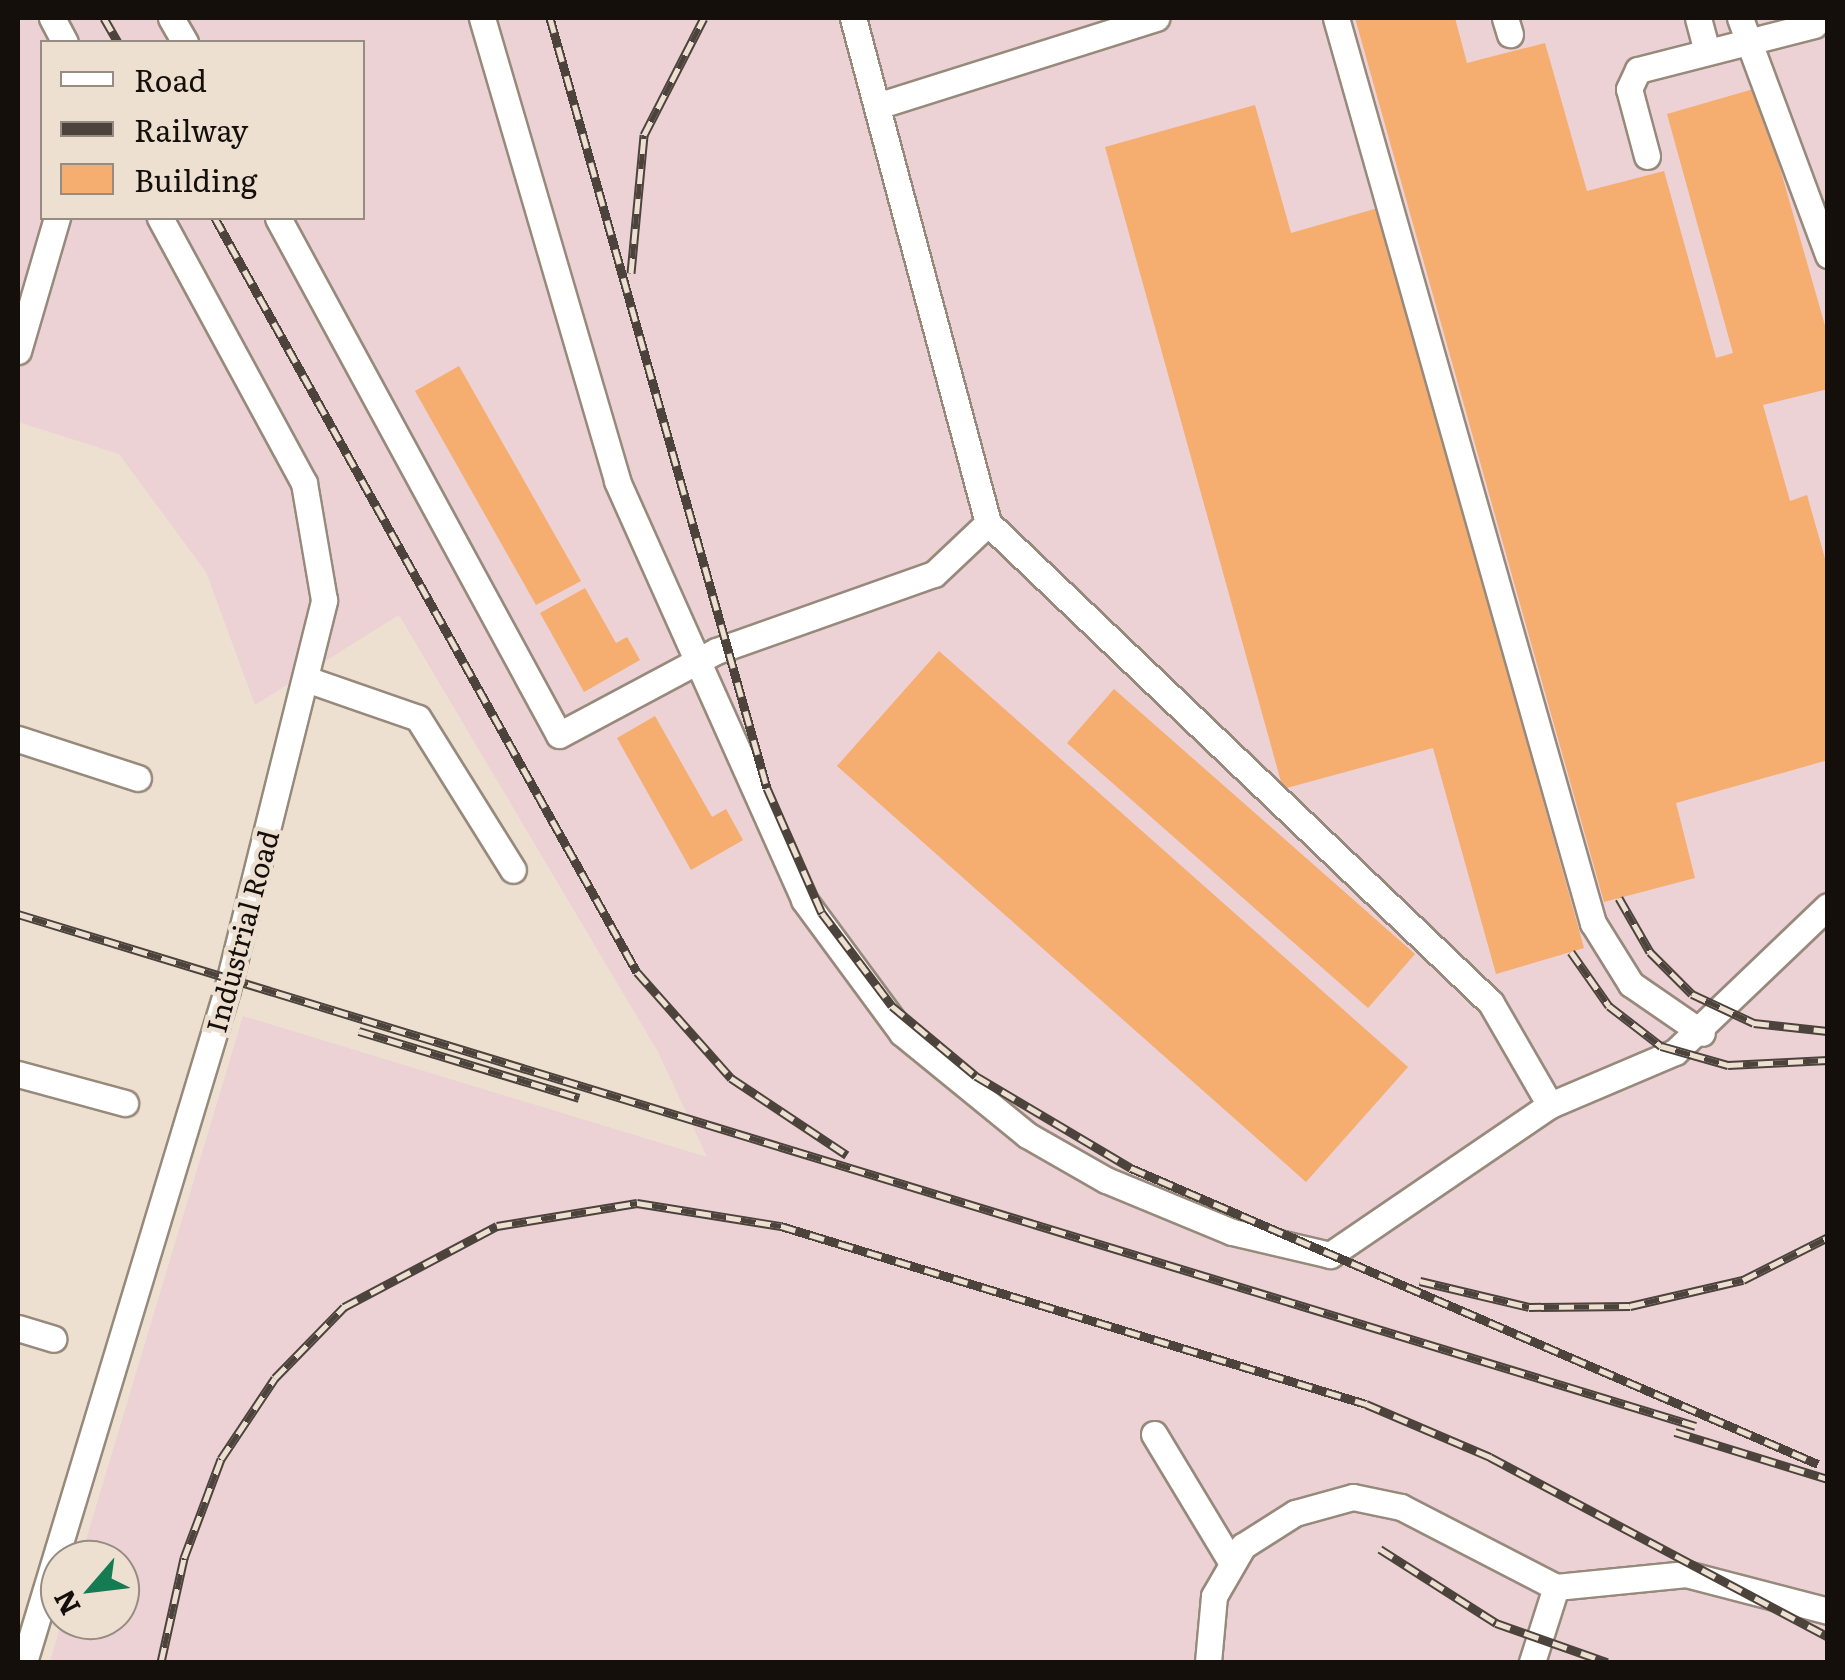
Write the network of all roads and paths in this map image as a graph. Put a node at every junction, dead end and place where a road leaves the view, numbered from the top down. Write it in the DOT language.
graph roads {
  1 [pos="52,18"];
  2 [pos="171,18"];
  3 [pos="482,18"];
  4 [pos="853,18"];
  5 [pos="1156,18"];
  6 [pos="1336,18"];
  7 [pos="1698,18"];
  8 [pos="1814,25"];
  9 [pos="1745,29"];
  10 [pos="64,40"];
  11 [pos="183,40"];
  12 [pos="1707,51"];
  13 [pos="877,106"];
  14 [pos="1647,156"];
  15 [pos="57,220"];
  16 [pos="161,220"];
  17 [pos="279,220"];
  18 [pos="1828,255"];
  19 [pos="18,350"];
  20 [pos="988,523"];
  21 [pos="698,659"];
  22 [pos="309,680"];
  23 [pos="18,739"];
  24 [pos="138,778"];
  25 [pos="512,870"];
  26 [pos="1828,906"];
  27 [pos="1702,1033"];
  28 [pos="18,1074"];
  29 [pos="125,1103"];
  30 [pos="1550,1104"];
  31 [pos="18,1328"];
  32 [pos="54,1339"];
  33 [pos="1154,1434"];
  34 [pos="1230,1560"];
  35 [pos="1556,1587"];
  36 [pos="1828,1610"];
  37 [pos="24,1662"];
  38 [pos="1208,1662"];
  39 [pos="1532,1662"];
  1 -- 10 [label="street"];
  2 -- 11 [label="street"];
  3 -- 21 [label="street"];
  4 -- 13 [label="street"];
  5 -- 13 [label="street"];
  6 -- 27 [label="street"];
  7 -- 12 [label="street"];
  8 -- 9 [label="street"];
  9 -- 12 [label="street"];
  9 -- 18 [label="street"];
  12 -- 14 [label="street"];
  13 -- 20 [label="street"];
  15 -- 19 [label="street"];
  16 -- 22 [label="street, Industrial Road"];
  17 -- 21 [label="street"];
  20 -- 21 [label="street"];
  20 -- 30 [label="street"];
  21 -- 30 [label="street"];
  22 -- 25 [label="street"];
  22 -- 37 [label="street, Industrial Road"];
  23 -- 24 [label="street"];
  26 -- 27 [label="street"];
  27 -- 30 [label="street"];
  28 -- 29 [label="street"];
  31 -- 32 [label="street"];
  33 -- 34 [label="street"];
  34 -- 35 [label="street"];
  34 -- 38 [label="street"];
  35 -- 36 [label="street"];
  35 -- 39 [label="street"];
}
